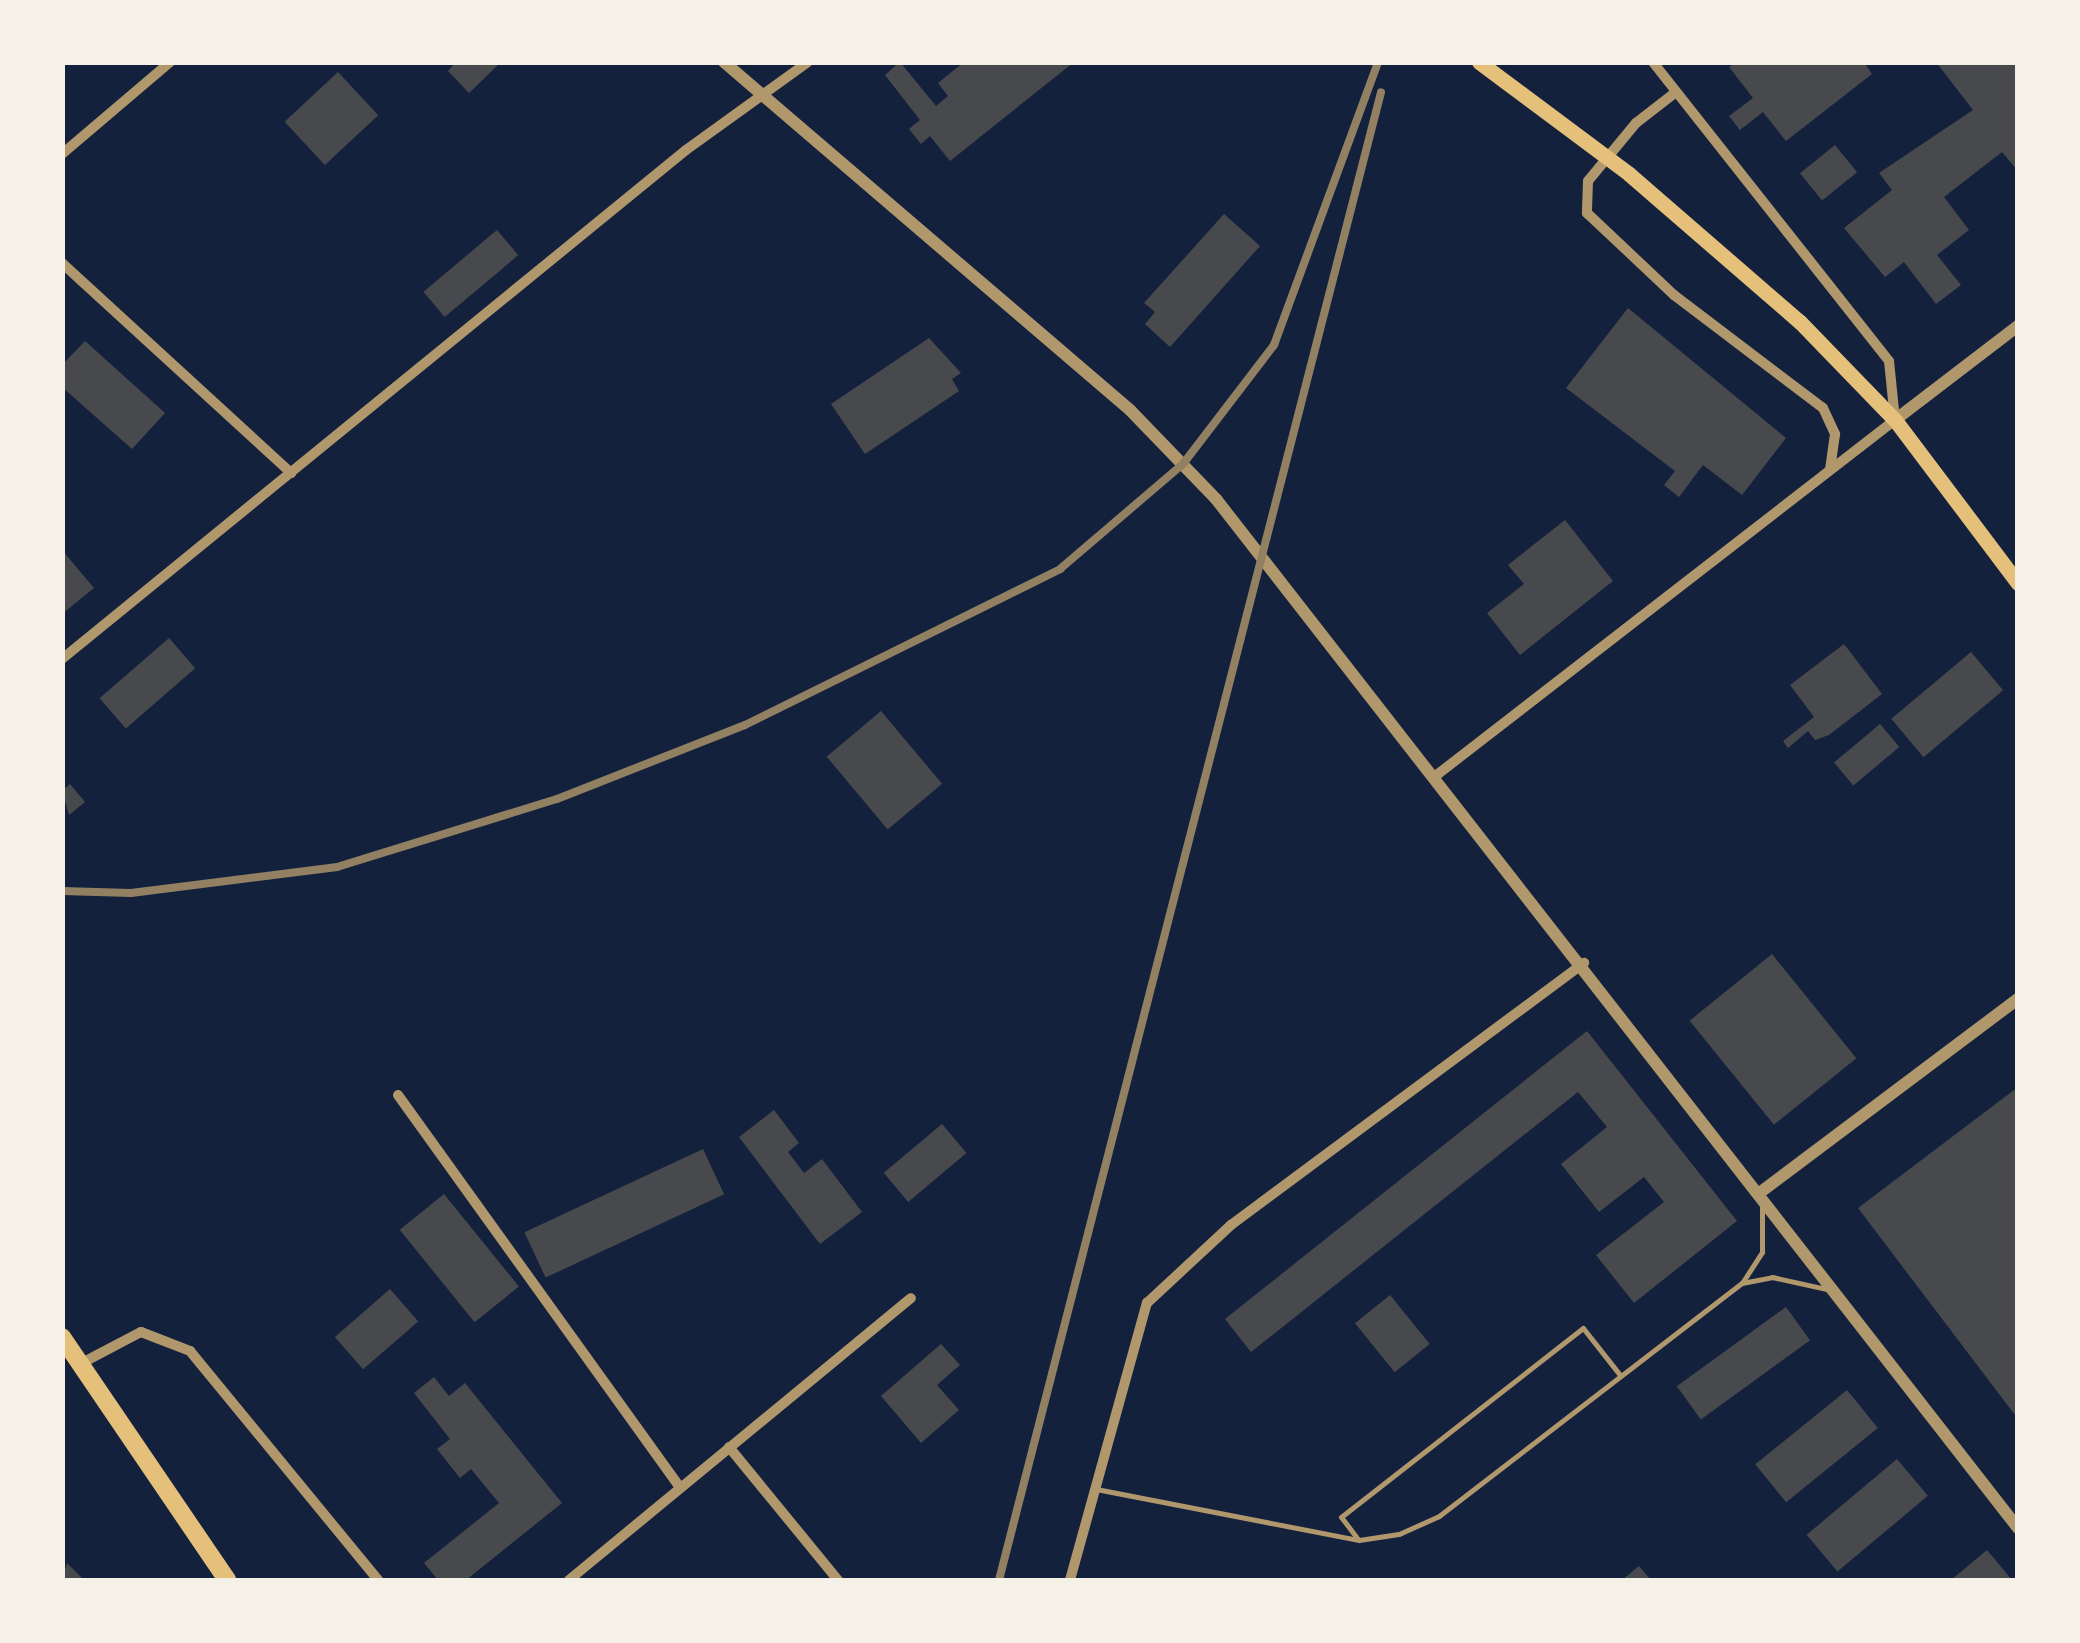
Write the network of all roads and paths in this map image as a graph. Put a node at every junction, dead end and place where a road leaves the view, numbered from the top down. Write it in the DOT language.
graph roads {
  1 [pos="150,62"];
  2 [pos="170,62"];
  3 [pos="724,62"];
  4 [pos="808,62"];
  5 [pos="1479,62"];
  6 [pos="1653,62"];
  7 [pos="160,72"];
  8 [pos="1676,92"];
  9 [pos="762,96"];
  10 [pos="62,154"];
  11 [pos="62,263"];
  12 [pos="2018,326"];
  13 [pos="1895,420"];
  14 [pos="1830,469"];
  15 [pos="291,472"];
  16 [pos="2018,582"];
  17 [pos="62,659"];
  18 [pos="1438,774"];
  19 [pos="1585,963"];
  20 [pos="2018,999"];
  21 [pos="398,1095"];
  22 [pos="1762,1192"];
  23 [pos="1742,1283"];
  24 [pos="1839,1293"];
  25 [pos="911,1298"];
  26 [pos="62,1337"];
  27 [pos="80,1364"];
  28 [pos="1621,1376"];
  29 [pos="729,1447"];
  30 [pos="680,1486"];
  31 [pos="1094,1488"];
  32 [pos="2018,1528"];
  33 [pos="1359,1540"];
  34 [pos="227,1580"];
  35 [pos="378,1580"];
  36 [pos="569,1580"];
  37 [pos="838,1580"];
  38 [pos="1070,1580"];
  1 -- 7 [label="street"];
  2 -- 7 [label="street"];
  3 -- 9 [label="street"];
  4 -- 9 [label="street"];
  5 -- 13 [label="main road"];
  6 -- 8 [label="street"];
  7 -- 10 [label="street"];
  8 -- 13 [label="street"];
  8 -- 14 [label="street"];
  9 -- 15 [label="street"];
  9 -- 18 [label="street"];
  11 -- 15 [label="street"];
  12 -- 13 [label="street"];
  13 -- 14 [label="street"];
  13 -- 16 [label="main road"];
  14 -- 18 [label="street"];
  15 -- 17 [label="street"];
  18 -- 19 [label="street"];
  19 -- 22 [label="street"];
  19 -- 31 [label="street"];
  20 -- 22 [label="street"];
  21 -- 30 [label="street"];
  22 -- 23 [label="lane"];
  22 -- 24 [label="street"];
  23 -- 24 [label="lane"];
  23 -- 28 [label="lane"];
  24 -- 32 [label="street"];
  25 -- 29 [label="street"];
  26 -- 27 [label="main road"];
  27 -- 34 [label="main road"];
  27 -- 35 [label="street"];
  28 -- 33 [label="lane"];
  28 -- 33 [label="lane"];
  29 -- 30 [label="street"];
  29 -- 37 [label="street"];
  30 -- 36 [label="street"];
  31 -- 33 [label="lane"];
  31 -- 38 [label="street"];
}
